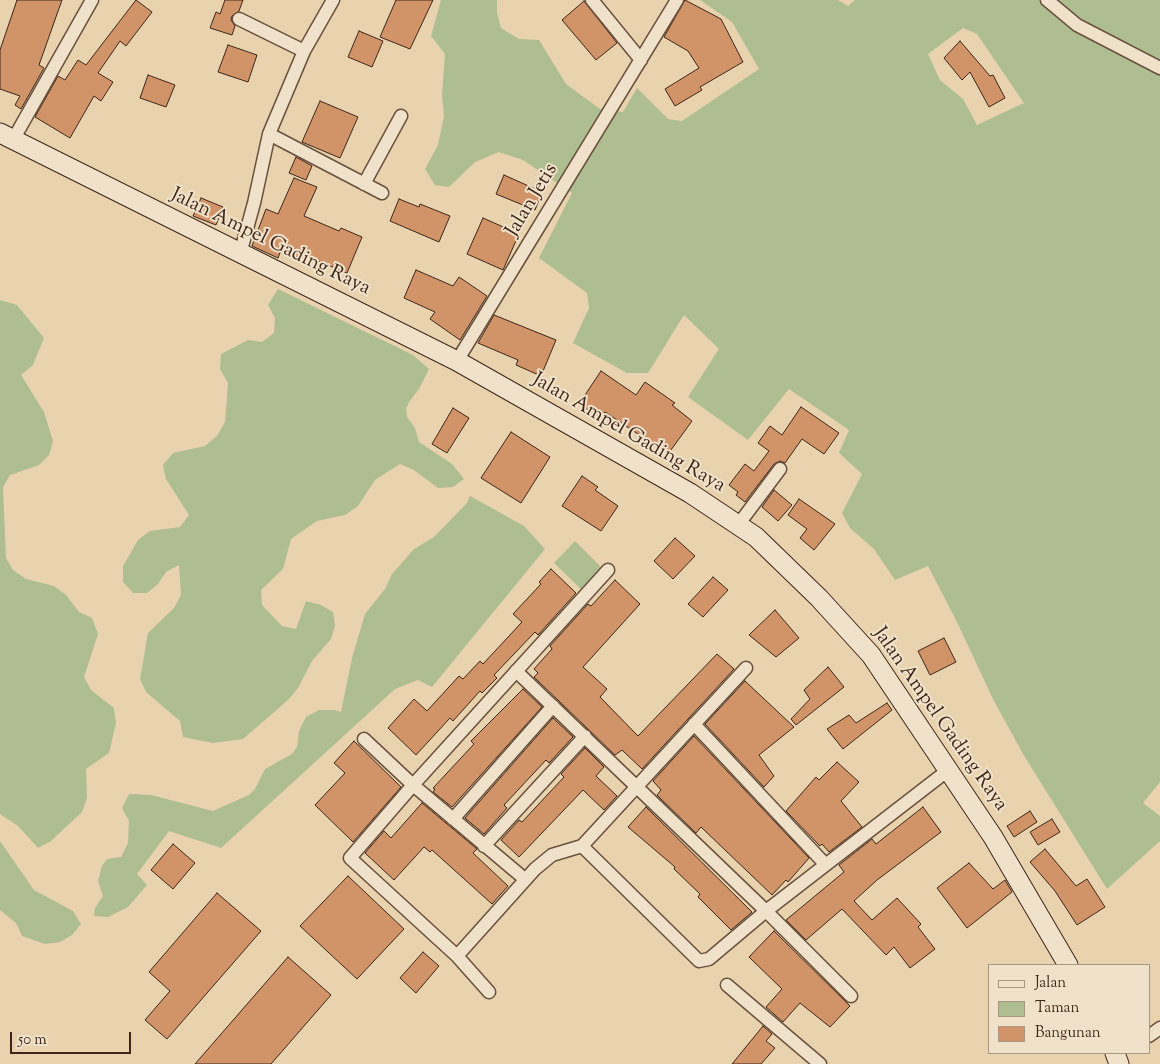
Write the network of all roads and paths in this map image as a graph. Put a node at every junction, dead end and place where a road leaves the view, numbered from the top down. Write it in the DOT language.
graph roads {
  1 [pos="92,0"];
  2 [pos="333,0"];
  3 [pos="592,0"];
  4 [pos="677,0"];
  5 [pos="1047,0"];
  6 [pos="239,19"];
  7 [pos="304,51"];
  8 [pos="641,60"];
  9 [pos="1160,68"];
  10 [pos="401,116"];
  11 [pos="269,134"];
  12 [pos="6,137"];
  13 [pos="364,184"];
  14 [pos="382,193"];
  15 [pos="240,254"];
  16 [pos="457,361"];
  17 [pos="780,469"];
  18 [pos="738,525"];
  19 [pos="608,570"];
  20 [pos="746,668"];
  21 [pos="516,671"];
  22 [pos="553,706"];
  23 [pos="694,724"];
  24 [pos="585,736"];
  25 [pos="364,739"];
  26 [pos="947,771"];
  27 [pos="413,785"];
  28 [pos="637,788"];
  29 [pos="453,819"];
  30 [pos="484,846"];
  31 [pos="582,846"];
  32 [pos="825,864"];
  33 [pos="520,875"];
  34 [pos="766,911"];
  35 [pos="457,956"];
  36 [pos="1067,964"];
  37 [pos="728,985"];
  38 [pos="489,992"];
  39 [pos="850,996"];
  40 [pos="820,1064"];
  1 -- 12 [label="street"];
  2 -- 7 [label="street"];
  3 -- 8 [label="street"];
  4 -- 8 [label="street, Jalan Jetis"];
  5 -- 9 [label="street"];
  6 -- 7 [label="street"];
  7 -- 11 [label="street"];
  8 -- 16 [label="street, Jalan Jetis"];
  10 -- 13 [label="street"];
  11 -- 13 [label="street"];
  11 -- 15 [label="street"];
  12 -- 15 [label="main road, Jalan Ampel Gading Raya"];
  13 -- 14 [label="street"];
  15 -- 16 [label="main road, Jalan Ampel Gading Raya"];
  16 -- 18 [label="main road, Jalan Ampel Gading Raya"];
  17 -- 18 [label="street"];
  18 -- 26 [label="main road, Jalan Ampel Gading Raya"];
  19 -- 21 [label="street"];
  20 -- 23 [label="street"];
  21 -- 22 [label="street"];
  21 -- 27 [label="street"];
  22 -- 24 [label="street"];
  22 -- 29 [label="street"];
  23 -- 28 [label="street"];
  23 -- 32 [label="street"];
  24 -- 28 [label="street"];
  24 -- 30 [label="street"];
  25 -- 27 [label="street"];
  26 -- 32 [label="street"];
  26 -- 36 [label="main road, Jalan Ampel Gading Raya"];
  27 -- 29 [label="street"];
  27 -- 35 [label="street"];
  28 -- 31 [label="street"];
  28 -- 34 [label="street"];
  29 -- 30 [label="street"];
  30 -- 33 [label="street"];
  31 -- 34 [label="street"];
  31 -- 35 [label="street"];
  32 -- 34 [label="street"];
  34 -- 39 [label="street"];
  35 -- 38 [label="street"];
  37 -- 40 [label="street"];
}
